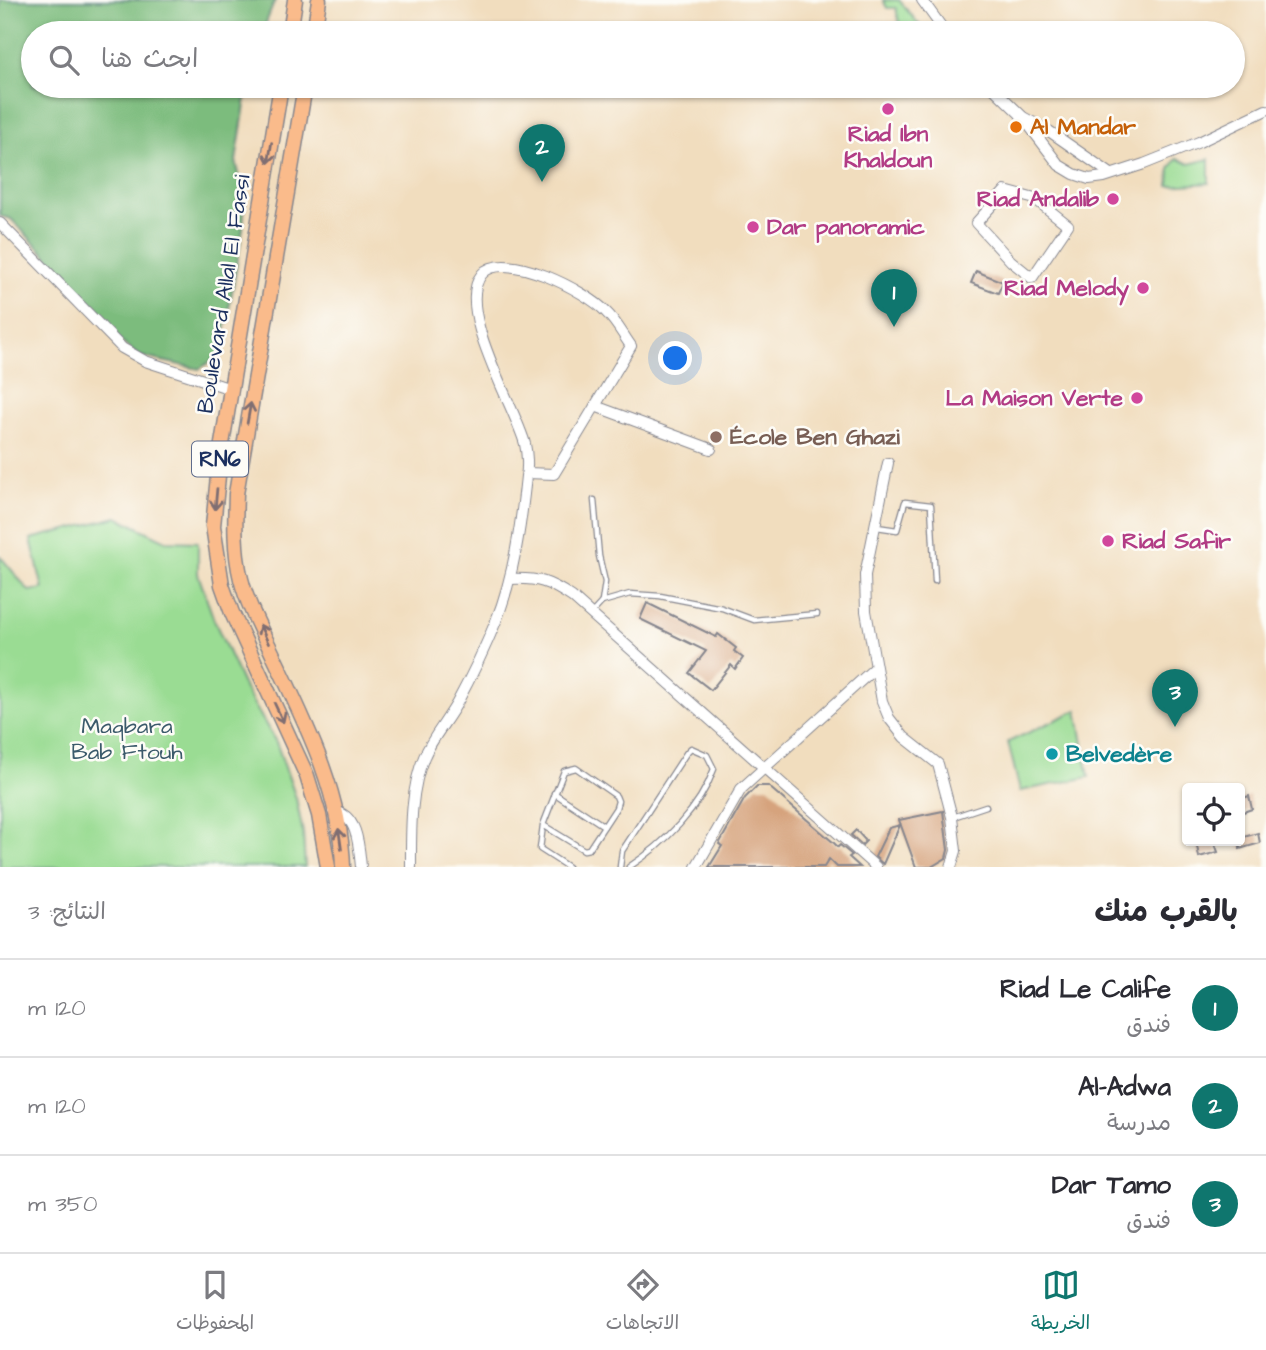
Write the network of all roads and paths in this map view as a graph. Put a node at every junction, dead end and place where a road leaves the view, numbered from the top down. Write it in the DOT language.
graph roads {
  1 [pos="295,0"];
  2 [pos="319,0"];
  3 [pos="922,0"];
  4 [pos="292,21"];
  5 [pos="316,21"];
  6 [pos="937,21"];
  7 [pos="280,98"];
  8 [pos="303,98"];
  9 [pos="1003,98"];
  10 [pos="1266,110"];
  11 [pos="1021,116"];
  12 [pos="1074,149"];
  13 [pos="1057,161"];
  14 [pos="1067,170"];
  15 [pos="1111,174"];
  16 [pos="0,223"];
  17 [pos="1057,241"];
  18 [pos="231,389"];
  19 [pos="595,407"];
  20 [pos="711,449"];
  21 [pos="888,463"];
  22 [pos="527,473"];
  23 [pos="594,500"];
  24 [pos="876,527"];
  25 [pos="510,579"];
  26 [pos="935,581"];
  27 [pos="602,602"];
  28 [pos="591,614"];
  29 [pos="817,614"];
  30 [pos="875,668"];
  31 [pos="765,769"];
  32 [pos="554,793"];
  33 [pos="986,806"];
  34 [pos="335,811"];
  35 [pos="319,815"];
  36 [pos="952,817"];
  37 [pos="543,825"];
  38 [pos="604,826"];
  39 [pos="328,867"];
  40 [pos="343,867"];
  41 [pos="361,867"];
  42 [pos="411,867"];
  43 [pos="568,867"];
  44 [pos="620,867"];
  45 [pos="629,867"];
  46 [pos="696,867"];
  47 [pos="876,867"];
  48 [pos="951,867"];
  1 -- 4 [label="main road"];
  2 -- 5 [label="main road"];
  3 -- 6 [label="street"];
  7 -- 18 [label="main road, Boulevard Allal El Fassi / RN6, one-way"];
  34 -- 8 [label="main road, Boulevard Allal El Fassi / RN6, one-way"];
  9 -- 11 [label="street"];
  10 -- 15 [label="street"];
  11 -- 12 [label="street"];
  11 -- 13 [label="street"];
  12 -- 13 [label="street"];
  12 -- 14 [label="street"];
  12 -- 15 [label="street"];
  13 -- 14 [label="street"];
  14 -- 15 [label="street"];
  16 -- 18 [label="street"];
  17 -- 17 [label="street"];
  18 -- 35 [label="main road, Boulevard Allal El Fassi / RN6, one-way"];
  19 -- 20 [label="street"];
  19 -- 22 [label="street"];
  19 -- 22 [label="street"];
  21 -- 24 [label="street"];
  22 -- 25 [label="street"];
  23 -- 27 [label="lane"];
  24 -- 26 [label="lane"];
  24 -- 30 [label="street"];
  25 -- 28 [label="street"];
  25 -- 42 [label="street"];
  27 -- 28 [label="lane"];
  27 -- 29 [label="lane"];
  28 -- 31 [label="street"];
  30 -- 31 [label="street"];
  30 -- 36 [label="street"];
  31 -- 46 [label="street"];
  31 -- 47 [label="street"];
  32 -- 37 [label="lane"];
  32 -- 38 [label="lane"];
  32 -- 38 [label="lane"];
  33 -- 36 [label="lane"];
  34 -- 35 [label="street"];
  40 -- 34 [label="main road, Boulevard Allal El Fassi / RN6, one-way"];
  34 -- 41 [label="street"];
  35 -- 39 [label="main road, Boulevard Allal El Fassi / RN6"];
  36 -- 48 [label="street"];
  37 -- 38 [label="lane"];
  37 -- 43 [label="lane"];
  44 -- 45 [label="lane"];
}
